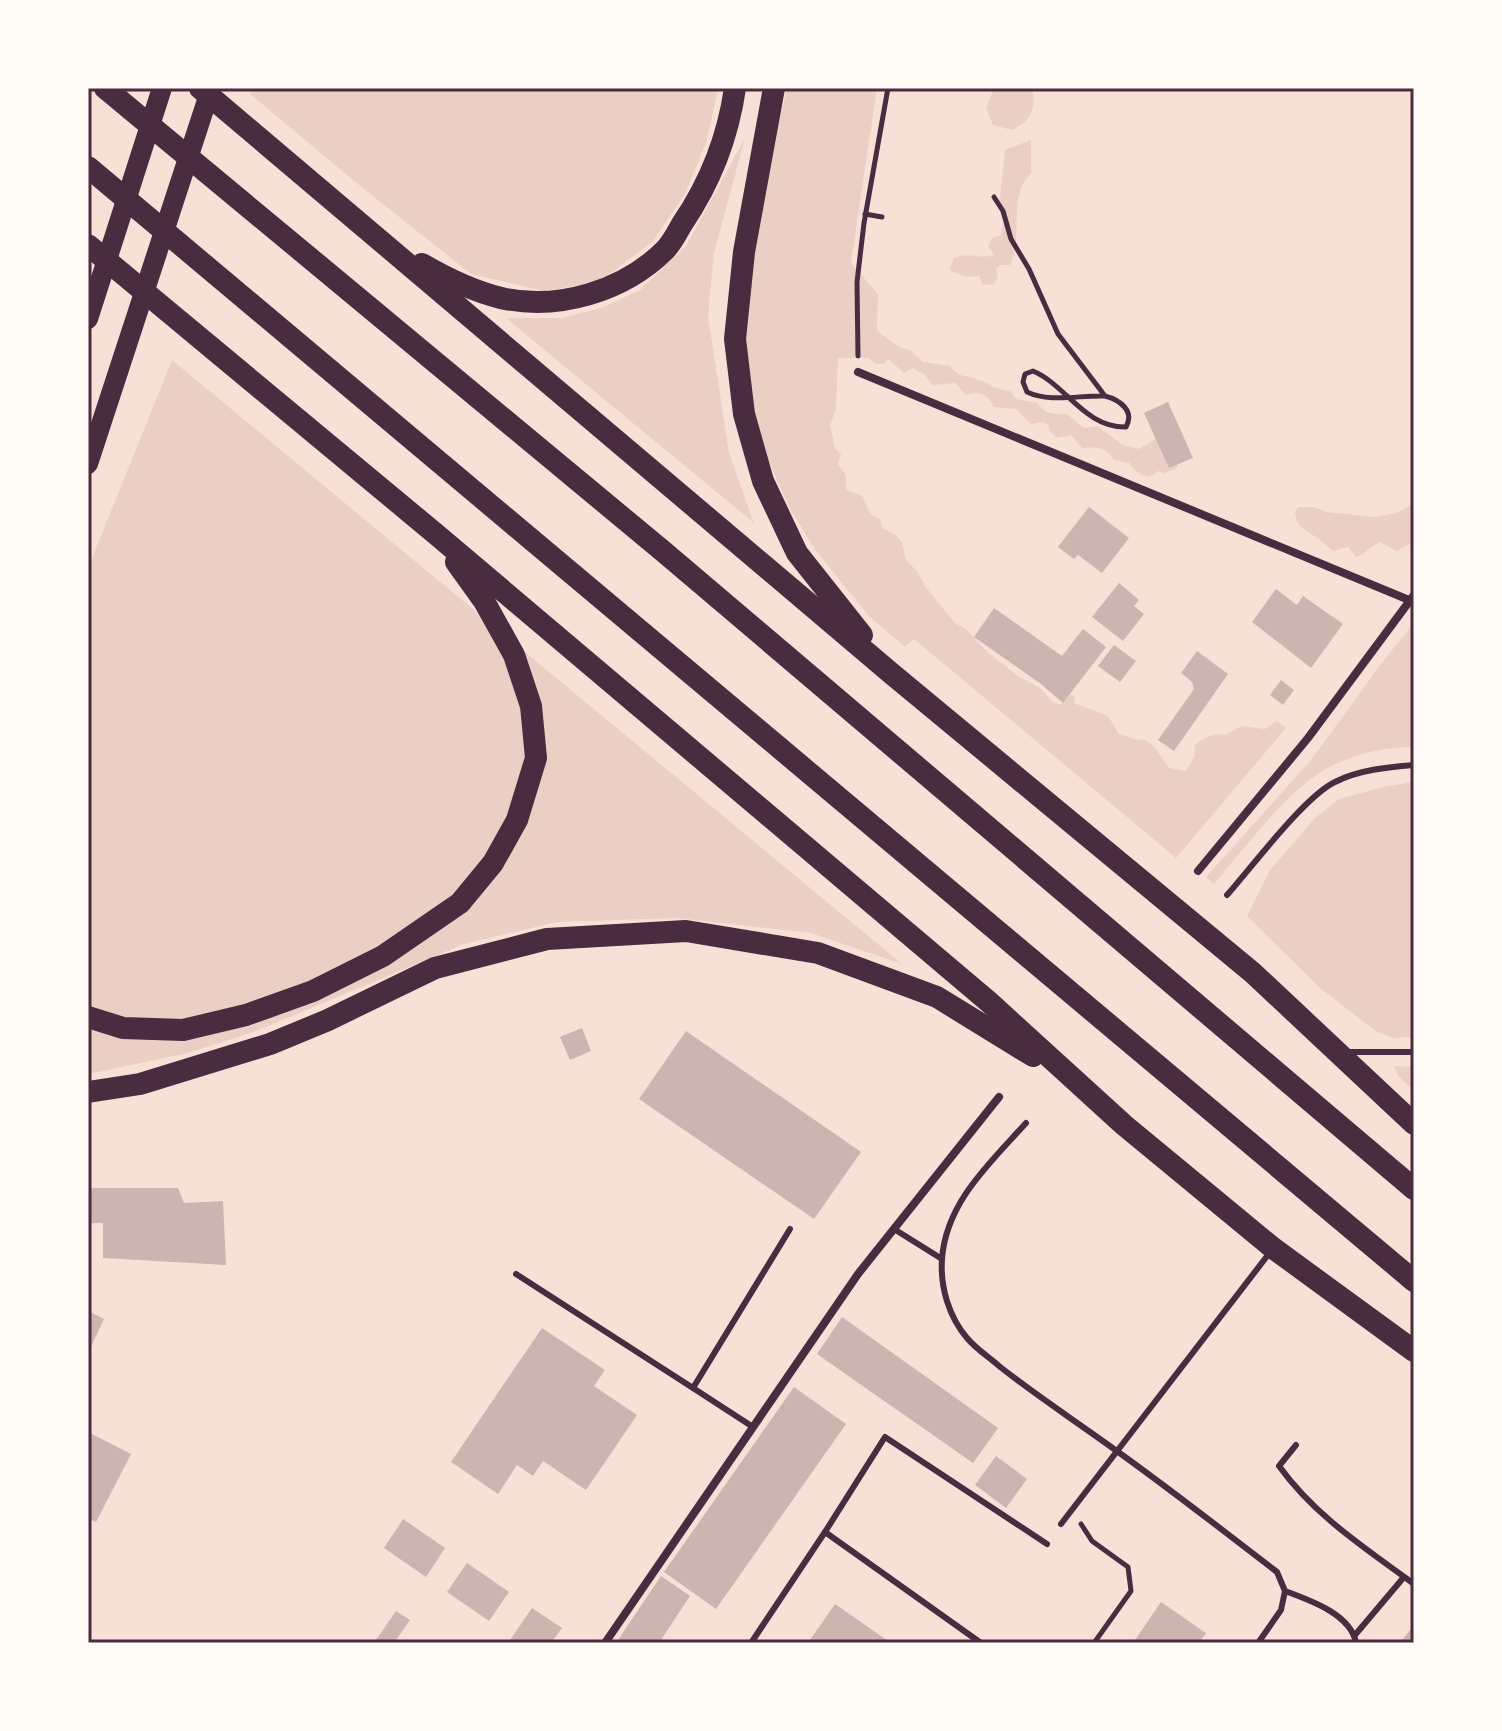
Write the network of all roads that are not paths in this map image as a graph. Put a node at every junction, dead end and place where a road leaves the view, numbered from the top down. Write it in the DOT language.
graph roads {
  1 [pos="105,88"];
  2 [pos="162,88"];
  3 [pos="200,88"];
  4 [pos="211,88"];
  5 [pos="735,88"];
  6 [pos="774,88"];
  7 [pos="88,167"];
  8 [pos="376,237"];
  9 [pos="88,245"];
  10 [pos="88,319"];
  11 [pos="858,372"];
  12 [pos="88,464"];
  13 [pos="437,535"];
  14 [pos="1411,598"];
  15 [pos="892,674"];
  16 [pos="1414,765"];
  17 [pos="1198,871"];
  18 [pos="1227,895"];
  19 [pos="982,1011"];
  20 [pos="88,1017"];
  21 [pos="1338,1051"];
  22 [pos="1414,1052"];
  23 [pos="88,1092"];
  24 [pos="999,1097"];
  25 [pos="1026,1123"];
  26 [pos="1414,1124"];
  27 [pos="1414,1189"];
  28 [pos="790,1229"];
  29 [pos="894,1229"];
  30 [pos="1273,1248"];
  31 [pos="942,1259"];
  32 [pos="516,1274"];
  33 [pos="1414,1281"];
  34 [pos="1414,1351"];
  35 [pos="693,1388"];
  36 [pos="753,1427"];
  37 [pos="1296,1445"];
  38 [pos="1116,1450"];
  39 [pos="1061,1524"];
  40 [pos="825,1532"];
  41 [pos="1047,1544"];
  42 [pos="1404,1577"];
  43 [pos="1414,1584"];
  44 [pos="1285,1591"];
  45 [pos="1355,1635"];
  46 [pos="605,1643"];
  47 [pos="751,1643"];
  48 [pos="981,1643"];
  49 [pos="1258,1643"];
  50 [pos="1356,1643"];
  1 -- 27 [label="highway"];
  2 -- 10 [label="highway"];
  3 -- 8 [label="highway"];
  4 -- 12 [label="highway"];
  5 -- 8 [label="highway"];
  6 -- 15 [label="highway"];
  7 -- 33 [label="highway"];
  8 -- 15 [label="highway"];
  9 -- 13 [label="highway"];
  11 -- 14 [label="street"];
  13 -- 19 [label="highway"];
  13 -- 20 [label="highway"];
  14 -- 17 [label="street"];
  15 -- 21 [label="highway"];
  16 -- 18 [label="lane"];
  19 -- 23 [label="highway"];
  19 -- 30 [label="highway"];
  21 -- 22 [label="lane"];
  21 -- 26 [label="highway"];
  24 -- 29 [label="street"];
  25 -- 31 [label="lane"];
  28 -- 35 [label="lane"];
  29 -- 31 [label="lane"];
  29 -- 36 [label="street"];
  30 -- 34 [label="highway"];
  30 -- 38 [label="lane"];
  31 -- 38 [label="lane"];
  32 -- 35 [label="lane"];
  35 -- 36 [label="lane"];
  36 -- 46 [label="street"];
  37 -- 42 [label="lane"];
  38 -- 39 [label="lane"];
  38 -- 44 [label="lane"];
  40 -- 41 [label="lane"];
  40 -- 47 [label="lane"];
  40 -- 48 [label="lane"];
  42 -- 43 [label="lane"];
  42 -- 45 [label="lane"];
  44 -- 45 [label="lane"];
  44 -- 49 [label="lane"];
  45 -- 50 [label="lane"];
}
